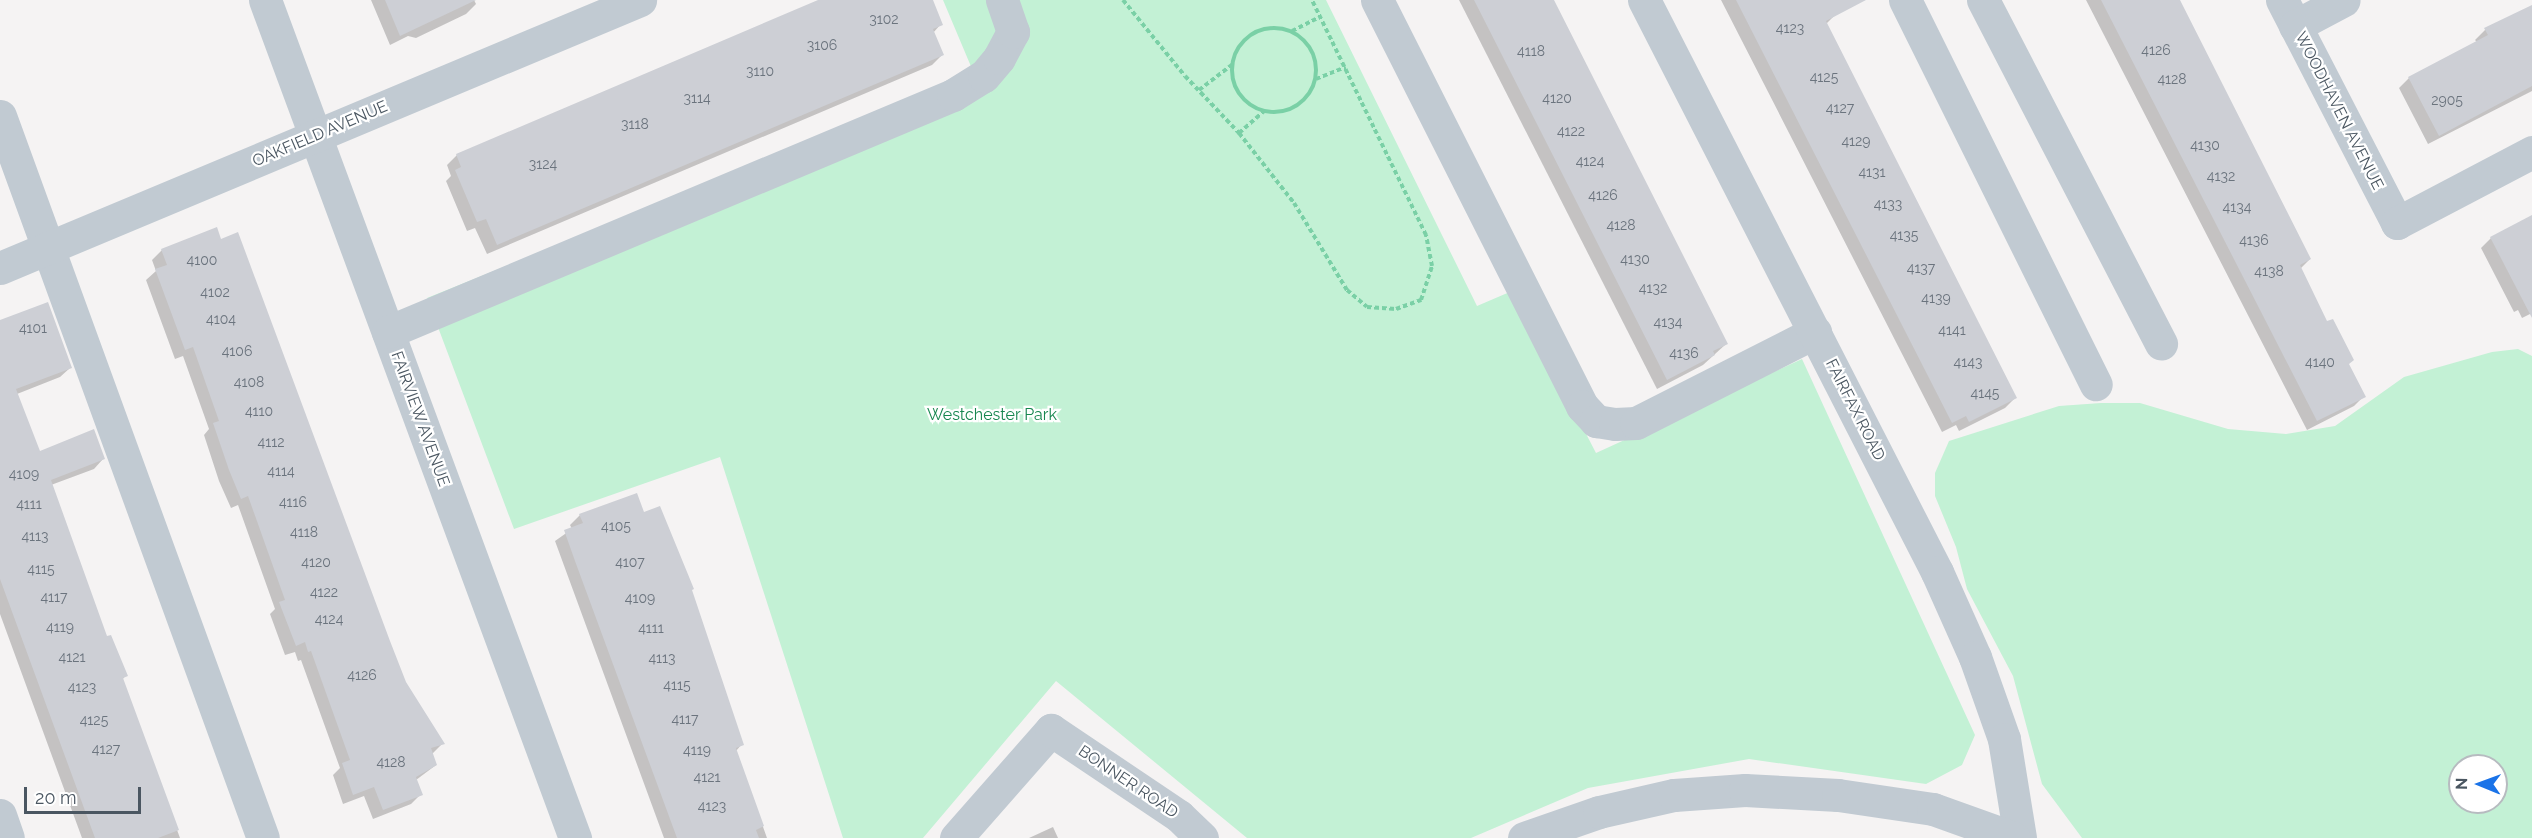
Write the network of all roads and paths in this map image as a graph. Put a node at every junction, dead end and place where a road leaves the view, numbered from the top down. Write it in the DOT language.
graph roads {
  1 [pos="265,0"];
  2 [pos="640,0"];
  3 [pos="1002,0"];
  4 [pos="1123,0"];
  5 [pos="1312,0"];
  6 [pos="1377,0"];
  7 [pos="1644,0"];
  8 [pos="1905,0"];
  9 [pos="1983,0"];
  10 [pos="2344,0"];
  11 [pos="2288,13"];
  12 [pos="1320,17"];
  13 [pos="1292,32"];
  14 [pos="1233,64"];
  15 [pos="1346,67"];
  16 [pos="1315,79"];
  17 [pos="1199,90"];
  18 [pos="1264,111"];
  19 [pos="0,116"];
  20 [pos="1239,133"];
  21 [pos="315,136"];
  22 [pos="2532,152"];
  23 [pos="48,248"];
  24 [pos="0,268"];
  25 [pos="388,332"];
  26 [pos="1815,332"];
  27 [pos="2161,344"];
  28 [pos="2096,384"];
  29 [pos="0,815"];
  30 [pos="8,838"];
  31 [pos="263,838"];
  32 [pos="575,838"];
  33 [pos="956,838"];
  34 [pos="1202,838"];
  35 [pos="1524,838"];
  36 [pos="2014,838"];
  37 [pos="2020,838"];
  1 -- 21 [label="street, FAIRVIEW AVENUE"];
  2 -- 21 [label="street, OAKFIELD AVENUE"];
  3 -- 25 [label="street"];
  4 -- 17 [label="path"];
  5 -- 12 [label="path"];
  6 -- 26 [label="street"];
  7 -- 26 [label="street, FAIRFAX ROAD"];
  8 -- 28 [label="street"];
  9 -- 27 [label="street"];
  10 -- 11 [label="street"];
  11 -- 22 [label="street, WOODHAVEN AVENUE"];
  12 -- 13 [label="path"];
  12 -- 15 [label="path"];
  13 -- 14 [label="path"];
  13 -- 16 [label="path"];
  14 -- 17 [label="path"];
  14 -- 18 [label="path"];
  15 -- 16 [label="path"];
  15 -- 20 [label="path"];
  16 -- 18 [label="path"];
  17 -- 20 [label="path"];
  18 -- 20 [label="path"];
  19 -- 23 [label="street"];
  21 -- 23 [label="street, OAKFIELD AVENUE"];
  21 -- 25 [label="street, FAIRVIEW AVENUE"];
  23 -- 24 [label="street, OAKFIELD AVENUE"];
  23 -- 31 [label="street"];
  25 -- 32 [label="street, FAIRVIEW AVENUE"];
  26 -- 37 [label="street, FAIRFAX ROAD"];
  29 -- 30 [label="street"];
  33 -- 34 [label="street, BONNER ROAD"];
  35 -- 36 [label="street"];
}
